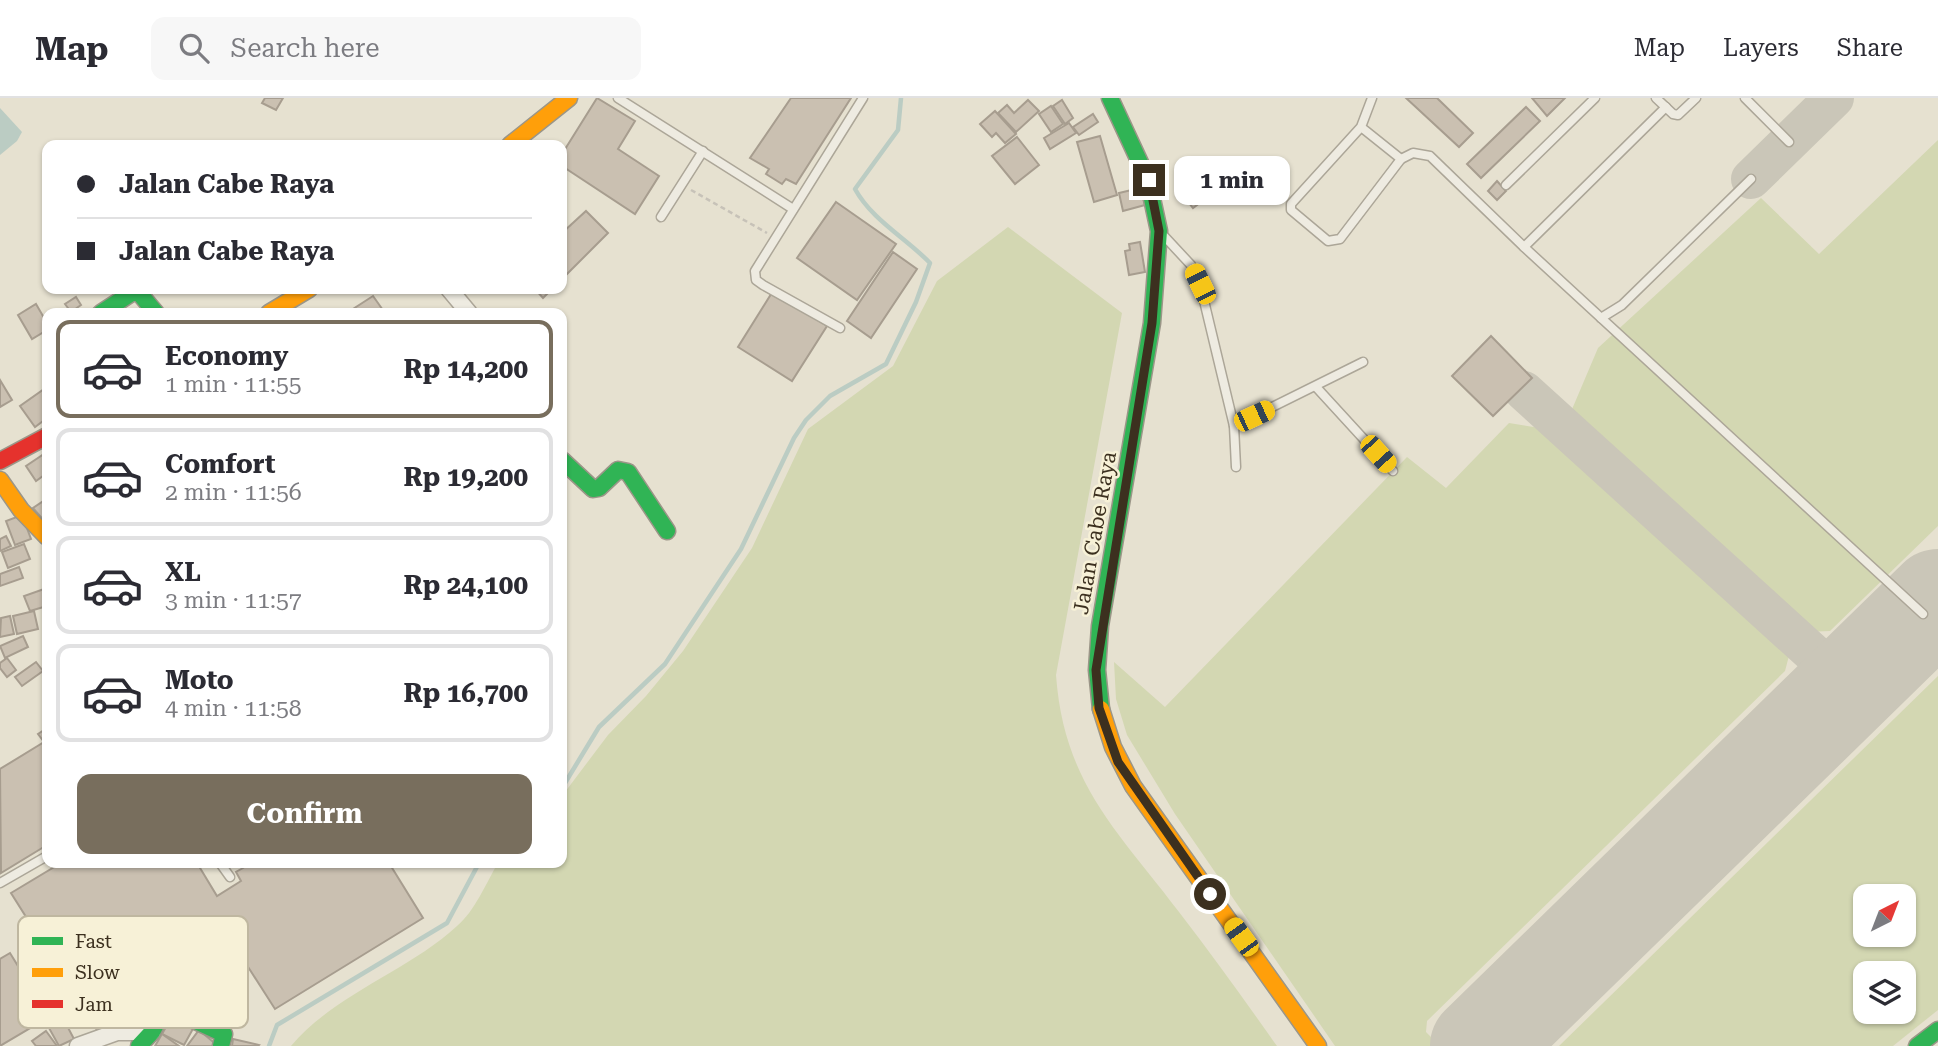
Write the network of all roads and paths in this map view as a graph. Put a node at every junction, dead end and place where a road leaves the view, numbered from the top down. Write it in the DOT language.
graph roads {
  1 [pos="569,98"];
  2 [pos="618,98"];
  3 [pos="863,98"];
  4 [pos="1110,98"];
  5 [pos="1372,98"];
  6 [pos="1595,98"];
  7 [pos="1656,98"];
  8 [pos="1696,98"];
  9 [pos="1745,98"];
  10 [pos="1666,107"];
  11 [pos="1361,127"];
  12 [pos="516,140"];
  13 [pos="1789,142"];
  14 [pos="703,152"];
  15 [pos="1401,159"];
  16 [pos="1751,179"];
  17 [pos="682,185"];
  18 [pos="1506,185"];
  19 [pos="793,209"];
  20 [pos="661,217"];
  21 [pos="1159,231"];
  22 [pos="775,237"];
  23 [pos="1524,247"];
  24 [pos="130,294"];
  25 [pos="140,294"];
  26 [pos="301,294"];
  27 [pos="453,294"];
  28 [pos="109,308"];
  29 [pos="152,308"];
  30 [pos="277,308"];
  31 [pos="465,308"];
  32 [pos="1601,318"];
  33 [pos="840,328"];
  34 [pos="1363,362"];
  35 [pos="1317,388"];
  36 [pos="1234,426"];
  37 [pos="42,439"];
  38 [pos="0,461"];
  39 [pos="567,465"];
  40 [pos="1236,467"];
  41 [pos="1393,471"];
  42 [pos="0,480"];
  43 [pos="667,531"];
  44 [pos="42,532"];
  45 [pos="1923,614"];
  46 [pos="42,859"];
  47 [pos="224,868"];
  48 [pos="230,877"];
  49 [pos="0,883"];
  50 [pos="154,1028"];
  51 [pos="211,1028"];
  52 [pos="1938,1030"];
  53 [pos="152,1032"];
  54 [pos="78,1046"];
  55 [pos="139,1046"];
  56 [pos="221,1046"];
  57 [pos="1318,1046"];
  58 [pos="1917,1046"];
  1 -- 12 [label="main road"];
  2 -- 14 [label="lane"];
  3 -- 19 [label="lane"];
  4 -- 21 [label="main road, Jalan Cabe Raya"];
  5 -- 11 [label="lane"];
  6 -- 18 [label="lane"];
  7 -- 10 [label="lane"];
  8 -- 10 [label="lane"];
  9 -- 13 [label="lane"];
  10 -- 23 [label="lane"];
  11 -- 15 [label="lane"];
  11 -- 15 [label="lane"];
  14 -- 17 [label="lane"];
  14 -- 19 [label="lane"];
  15 -- 23 [label="lane"];
  16 -- 32 [label="lane"];
  17 -- 20 [label="lane"];
  17 -- 22 [label="path"];
  19 -- 22 [label="lane"];
  21 -- 36 [label="lane"];
  21 -- 57 [label="main road, Jalan Cabe Raya"];
  22 -- 33 [label="lane"];
  23 -- 32 [label="lane"];
  24 -- 28 [label="main road"];
  25 -- 29 [label="main road"];
  26 -- 30 [label="main road"];
  27 -- 31 [label="street"];
  32 -- 45 [label="lane"];
  34 -- 35 [label="lane"];
  35 -- 36 [label="lane"];
  35 -- 41 [label="lane"];
  36 -- 40 [label="lane"];
  37 -- 38 [label="main road"];
  39 -- 43 [label="main road"];
  42 -- 44 [label="main road"];
  46 -- 49 [label="lane"];
  47 -- 48 [label="lane"];
  50 -- 53 [label="main road"];
  51 -- 56 [label="main road"];
  52 -- 58 [label="main road"];
  53 -- 54 [label="street"];
  53 -- 55 [label="main road"];
}
